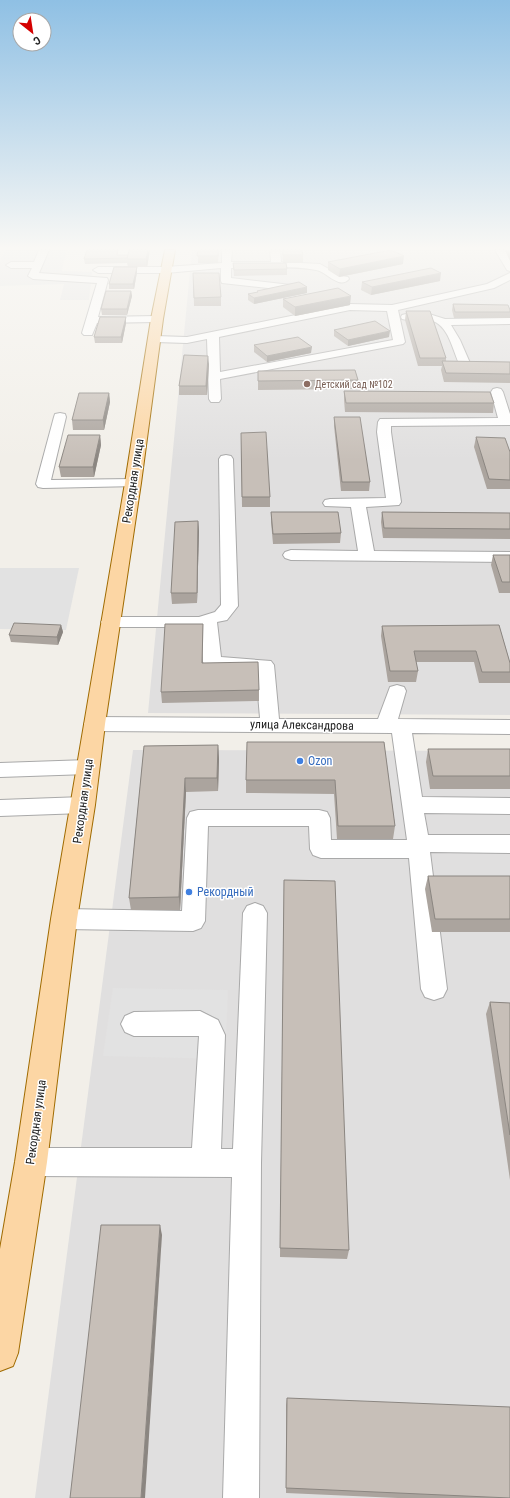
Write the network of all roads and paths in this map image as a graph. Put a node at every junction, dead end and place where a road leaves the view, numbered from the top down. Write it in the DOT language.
graph roads {
  1 [pos="92,320"];
  2 [pos="158,320"];
  3 [pos="290,320"];
  4 [pos="394,320"];
  5 [pos="439,320"];
  6 [pos="510,321"];
  7 [pos="442,322"];
  8 [pos="156,329"];
  9 [pos="88,333"];
  10 [pos="213,335"];
  11 [pos="510,367"];
  12 [pos="214,377"];
  13 [pos="482,392"];
  14 [pos="504,392"];
  15 [pos="215,399"];
  16 [pos="60,417"];
  17 [pos="509,425"];
  18 [pos="226,459"];
  19 [pos="133,483"];
  20 [pos="330,502"];
  21 [pos="358,502"];
  22 [pos="290,555"];
  23 [pos="367,556"];
  24 [pos="510,557"];
  25 [pos="208,619"];
  26 [pos="110,622"];
  27 [pos="397,691"];
  28 [pos="94,724"];
  29 [pos="270,724"];
  30 [pos="394,726"];
  31 [pos="510,727"];
  32 [pos="88,767"];
  33 [pos="0,770"];
  34 [pos="83,805"];
  35 [pos="412,805"];
  36 [pos="510,806"];
  37 [pos="0,808"];
  38 [pos="510,844"];
  39 [pos="418,846"];
  40 [pos="255,914"];
  41 [pos="64,919"];
  42 [pos="434,990"];
  43 [pos="134,1024"];
  44 [pos="31,1162"];
  45 [pos="206,1162"];
  46 [pos="247,1162"];
  47 [pos="3,1314"];
  48 [pos="0,1353"];
  49 [pos="241,1498"];
  1 -- 8 [label="street"];
  1 -- 9 [label="street"];
  2 -- 8 [label="main road, Рекордная улица"];
  3 -- 10 [label="street"];
  4 -- 12 [label="street"];
  5 -- 7 [label="street"];
  6 -- 7 [label="street"];
  7 -- 11 [label="street"];
  8 -- 10 [label="street"];
  8 -- 19 [label="main road, Рекордная улица"];
  10 -- 12 [label="street"];
  12 -- 15 [label="street"];
  13 -- 14 [label="street"];
  14 -- 17 [label="street"];
  16 -- 19 [label="street"];
  17 -- 21 [label="street"];
  18 -- 25 [label="street"];
  19 -- 26 [label="main road, Рекордная улица"];
  20 -- 21 [label="street"];
  21 -- 23 [label="street"];
  22 -- 23 [label="street"];
  23 -- 24 [label="street"];
  25 -- 26 [label="street"];
  25 -- 29 [label="street"];
  26 -- 28 [label="main road, Рекордная улица"];
  27 -- 30 [label="street"];
  28 -- 29 [label="street, улица Александрова"];
  28 -- 32 [label="main road, Рекордная улица"];
  29 -- 30 [label="street, улица Александрова"];
  30 -- 31 [label="street, улица Александрова"];
  30 -- 35 [label="street"];
  32 -- 33 [label="street"];
  32 -- 34 [label="main road, Рекордная улица"];
  34 -- 37 [label="street"];
  34 -- 41 [label="main road, Рекордная улица"];
  35 -- 36 [label="street"];
  35 -- 39 [label="street"];
  38 -- 39 [label="street"];
  39 -- 41 [label="street"];
  39 -- 42 [label="street"];
  40 -- 46 [label="street"];
  41 -- 44 [label="main road, Рекордная улица"];
  43 -- 45 [label="street"];
  44 -- 45 [label="street"];
  44 -- 47 [label="main road, Рекордная улица"];
  45 -- 46 [label="street"];
  46 -- 49 [label="street"];
  47 -- 48 [label="main road, Рекордная улица"];
}
